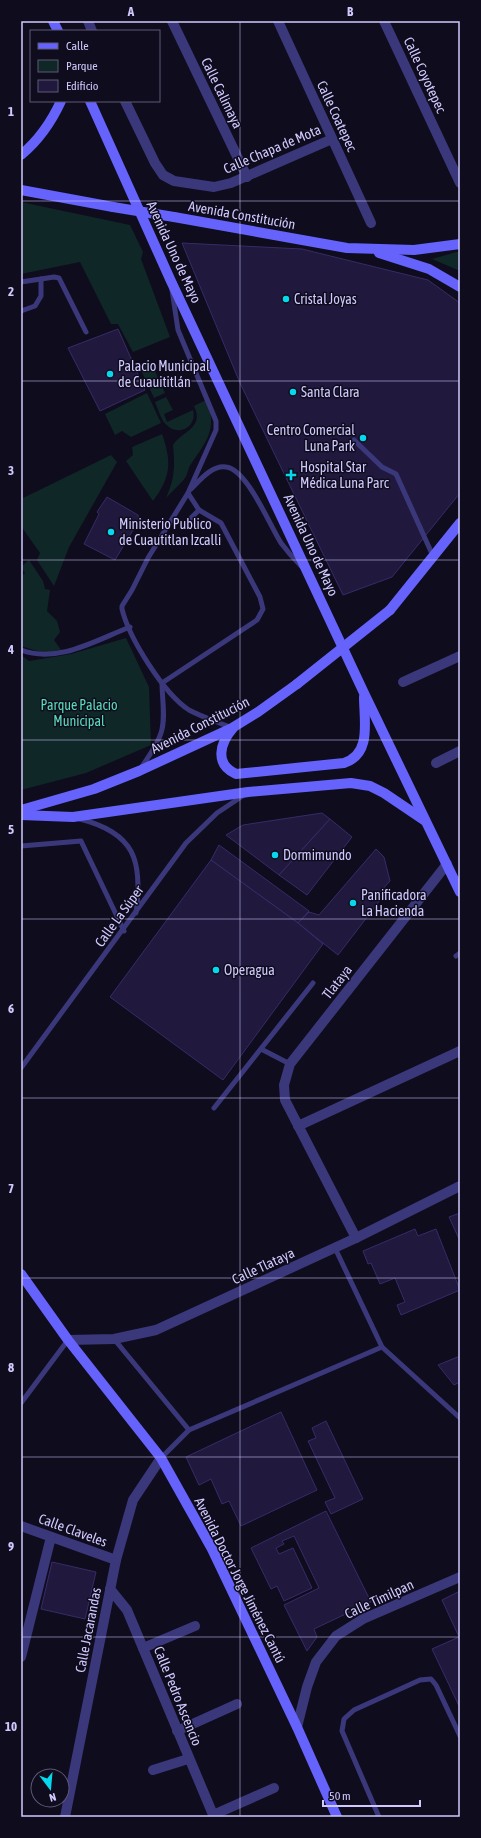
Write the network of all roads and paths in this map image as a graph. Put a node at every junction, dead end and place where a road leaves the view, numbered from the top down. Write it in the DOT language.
graph roads {
  1 [pos="53,21"];
  2 [pos="172,21"];
  3 [pos="278,21"];
  4 [pos="384,21"];
  5 [pos="58,30"];
  6 [pos="60,102"];
  7 [pos="90,102"];
  8 [pos="125,102"];
  9 [pos="332,139"];
  10 [pos="21,155"];
  11 [pos="458,172"];
  12 [pos="247,177"];
  13 [pos="460,184"];
  14 [pos="21,190"];
  15 [pos="370,223"];
  16 [pos="460,244"];
  17 [pos="347,248"];
  18 [pos="41,279"];
  19 [pos="170,279"];
  20 [pos="21,282"];
  21 [pos="460,287"];
  22 [pos="21,311"];
  23 [pos="86,332"];
  24 [pos="354,440"];
  25 [pos="188,493"];
  26 [pos="199,510"];
  27 [pos="189,520"];
  28 [pos="460,523"];
  29 [pos="433,557"];
  30 [pos="312,580"];
  31 [pos="130,627"];
  32 [pos="21,650"];
  33 [pos="460,656"];
  34 [pos="403,682"];
  35 [pos="162,683"];
  36 [pos="364,694"];
  37 [pos="235,725"];
  38 [pos="460,751"];
  39 [pos="436,763"];
  40 [pos="139,771"];
  41 [pos="248,792"];
  42 [pos="21,810"];
  43 [pos="21,815"];
  44 [pos="73,817"];
  45 [pos="424,820"];
  46 [pos="21,846"];
  47 [pos="447,864"];
  48 [pos="460,892"];
  49 [pos="136,914"];
  50 [pos="124,931"];
  51 [pos="313,983"];
  52 [pos="261,1049"];
  53 [pos="460,1051"];
  54 [pos="290,1064"];
  55 [pos="22,1066"];
  56 [pos="214,1108"];
  57 [pos="298,1126"];
  58 [pos="460,1186"];
  59 [pos="356,1238"];
  60 [pos="335,1248"];
  61 [pos="21,1274"];
  62 [pos="114,1339"];
  63 [pos="68,1340"];
  64 [pos="382,1347"];
  65 [pos="21,1403"];
  66 [pos="460,1418"];
  67 [pos="189,1430"];
  68 [pos="161,1458"];
  69 [pos="21,1526"];
  70 [pos="51,1537"];
  71 [pos="116,1560"];
  72 [pos="460,1577"];
  73 [pos="110,1589"];
  74 [pos="195,1626"];
  75 [pos="143,1648"];
  76 [pos="21,1657"];
  77 [pos="236,1704"];
  78 [pos="297,1727"];
  79 [pos="177,1731"];
  80 [pos="460,1736"];
  81 [pos="188,1759"];
  82 [pos="153,1770"];
  83 [pos="274,1788"];
  84 [pos="213,1816"];
  85 [pos="65,1817"];
  86 [pos="337,1817"];
  87 [pos="379,1817"];
  1 -- 5 [label="main road"];
  2 -- 12 [label="street, Calle Calimaya"];
  3 -- 9 [label="street, Calle Coatepec"];
  4 -- 11 [label="street, Calle Coyotepec"];
  6 -- 10 [label="main road"];
  7 -- 19 [label="main road, Avenida Uno de Mayo"];
  8 -- 12 [label="street, Calle Chapa de Mota"];
  9 -- 12 [label="street, Calle Chapa de Mota"];
  9 -- 15 [label="street, Calle Coatepec"];
  11 -- 13 [label="street, Calle Coyotepec"];
  14 -- 17 [label="main road, Avenida Constitución, bridge"];
  16 -- 17 [label="main road, Avenida Constitución"];
  17 -- 21 [label="main road"];
  18 -- 20 [label="lane"];
  18 -- 22 [label="lane"];
  18 -- 23 [label="lane"];
  19 -- 25 [label="lane"];
  19 -- 30 [label="main road, Avenida Uno de Mayo"];
  24 -- 29 [label="lane"];
  25 -- 26 [label="lane"];
  25 -- 30 [label="lane"];
  25 -- 31 [label="lane"];
  26 -- 27 [label="lane"];
  26 -- 35 [label="lane"];
  28 -- 29 [label="main road, Avenida Constitución"];
  29 -- 37 [label="main road, Avenida Constitución, bridge"];
  30 -- 36 [label="main road, Avenida Uno de Mayo"];
  31 -- 32 [label="lane"];
  31 -- 35 [label="lane"];
  33 -- 34 [label="street"];
  35 -- 37 [label="lane"];
  35 -- 40 [label="lane"];
  36 -- 37 [label="main road"];
  36 -- 45 [label="main road, Avenida Uno de Mayo"];
  37 -- 40 [label="main road, Avenida Constitución"];
  38 -- 39 [label="street"];
  40 -- 42 [label="main road, Avenida Constitución"];
  41 -- 44 [label="main road"];
  41 -- 45 [label="main road"];
  41 -- 49 [label="lane, Calle La Súper"];
  43 -- 44 [label="main road"];
  44 -- 49 [label="lane"];
  45 -- 47 [label="main road, Avenida Uno de Mayo"];
  46 -- 50 [label="lane"];
  47 -- 48 [label="main road, Avenida Uno de Mayo"];
  47 -- 54 [label="street, Tlataya"];
  49 -- 50 [label="lane, Calle La Súper"];
  50 -- 55 [label="lane, Calle La Súper"];
  51 -- 52 [label="lane"];
  52 -- 54 [label="lane"];
  52 -- 56 [label="lane"];
  53 -- 57 [label="street"];
  54 -- 57 [label="street, Tlataya"];
  57 -- 59 [label="street, Tlataya"];
  58 -- 59 [label="street, Calle Tlataya"];
  59 -- 60 [label="street, Calle Tlataya"];
  60 -- 62 [label="street, Calle Tlataya"];
  60 -- 64 [label="lane"];
  61 -- 63 [label="main road, Avenida Doctor Jorge Jiménez Cantú"];
  62 -- 63 [label="street, Calle Tlataya"];
  62 -- 67 [label="lane"];
  63 -- 65 [label="lane"];
  63 -- 68 [label="main road, Avenida Doctor Jorge Jiménez Cantú"];
  64 -- 66 [label="lane"];
  64 -- 67 [label="lane"];
  67 -- 68 [label="lane"];
  68 -- 71 [label="street, Calle Jacarandas"];
  68 -- 78 [label="main road, Avenida Doctor Jorge Jiménez Cantú"];
  69 -- 70 [label="street, Calle Claveles"];
  70 -- 71 [label="street, Calle Claveles"];
  70 -- 76 [label="street"];
  71 -- 73 [label="street, Calle Jacarandas"];
  72 -- 78 [label="street, Calle Timilpan"];
  73 -- 75 [label="street, Calle Pedro Ascencio"];
  73 -- 85 [label="street, Calle Jacarandas"];
  74 -- 75 [label="street"];
  75 -- 79 [label="street, Calle Pedro Ascencio"];
  77 -- 79 [label="street"];
  78 -- 86 [label="main road, Avenida Doctor Jorge Jiménez Cantú"];
  79 -- 81 [label="street, Calle Pedro Ascencio"];
  80 -- 87 [label="lane"];
  81 -- 82 [label="street"];
  81 -- 84 [label="street, Calle Pedro Ascencio"];
  83 -- 84 [label="street"];
}
